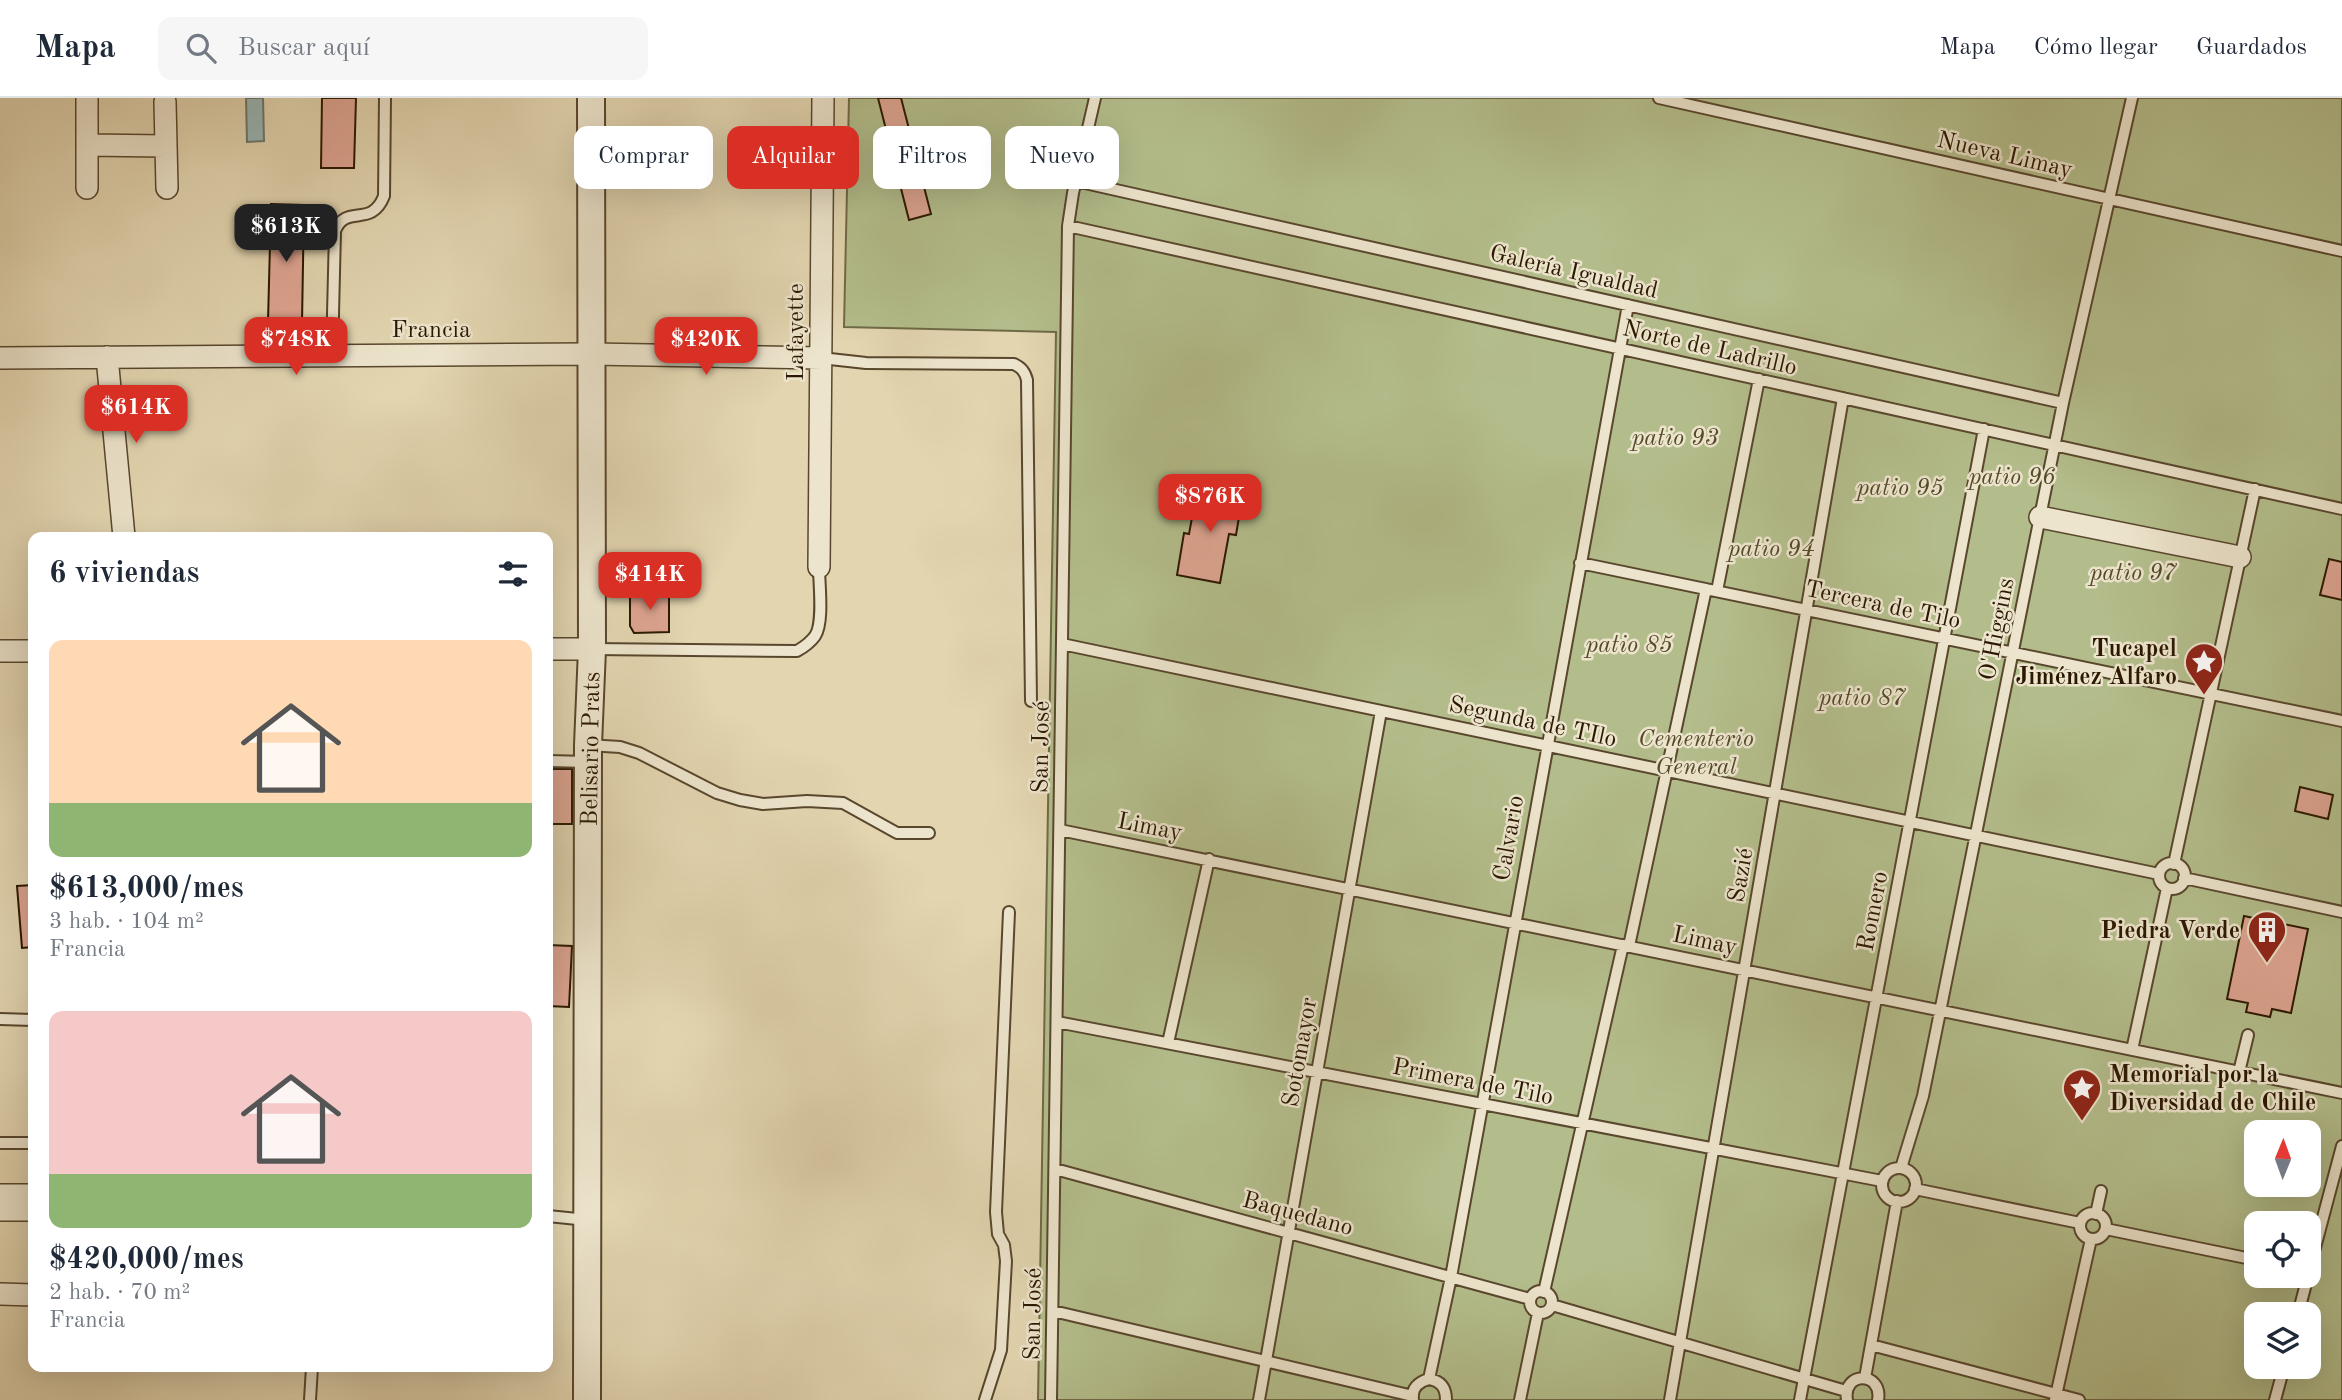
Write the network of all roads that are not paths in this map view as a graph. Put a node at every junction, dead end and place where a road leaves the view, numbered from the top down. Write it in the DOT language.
graph roads {
  1 [pos="87,98"];
  2 [pos="385,98"];
  3 [pos="591,98"];
  4 [pos="822,98"];
  5 [pos="1095,98"];
  6 [pos="1659,98"];
  7 [pos="1721,98"];
  8 [pos="2132,98"];
  9 [pos="165,102"];
  10 [pos="1718,111"];
  11 [pos="1089,126"];
  12 [pos="87,145"];
  13 [pos="166,146"];
  14 [pos="86,188"];
  15 [pos="166,188"];
  16 [pos="1075,189"];
  17 [pos="1112,189"];
  18 [pos="2109,199"];
  19 [pos="1068,226"];
  20 [pos="2342,251"];
  21 [pos="1628,305"];
  22 [pos="1620,348"];
  23 [pos="592,354"];
  24 [pos="332,356"];
  25 [pos="107,357"];
  26 [pos="0,358"];
  27 [pos="821,358"];
  28 [pos="1759,379"];
  29 [pos="1843,398"];
  30 [pos="2063,403"];
  31 [pos="1984,429"];
  32 [pos="2055,445"];
  33 [pos="2255,489"];
  34 [pos="2342,509"];
  35 [pos="2040,517"];
  36 [pos="124,532"];
  37 [pos="2240,557"];
  38 [pos="1580,563"];
  39 [pos="819,567"];
  40 [pos="1711,590"];
  41 [pos="1807,610"];
  42 [pos="1945,639"];
  43 [pos="1062,644"];
  44 [pos="553,649"];
  45 [pos="592,649"];
  46 [pos="0,651"];
  47 [pos="28,651"];
  48 [pos="2013,653"];
  49 [pos="2210,694"];
  50 [pos="1031,701"];
  51 [pos="1381,711"];
  52 [pos="2342,721"];
  53 [pos="1546,745"];
  54 [pos="588,753"];
  55 [pos="553,760"];
  56 [pos="1667,771"];
  57 [pos="1775,793"];
  58 [pos="1910,821"];
  59 [pos="1059,830"];
  60 [pos="929,833"];
  61 [pos="1976,835"];
  62 [pos="1209,859"];
  63 [pos="2174,864"];
  64 [pos="2159,874"];
  65 [pos="2185,878"];
  66 [pos="1349,888"];
  67 [pos="2167,888"];
  68 [pos="1009,912"];
  69 [pos="2342,912"];
  70 [pos="1514,922"];
  71 [pos="1626,945"];
  72 [pos="1745,970"];
  73 [pos="1877,997"];
  74 [pos="1940,1010"];
  75 [pos="0,1019"];
  76 [pos="28,1020"];
  77 [pos="1057,1022"];
  78 [pos="2248,1035"];
  79 [pos="1168,1043"];
  80 [pos="2132,1050"];
  81 [pos="1317,1072"];
  82 [pos="2239,1072"];
  83 [pos="2342,1093"];
  84 [pos="1481,1104"];
  85 [pos="1583,1124"];
  86 [pos="0,1143"];
  87 [pos="28,1143"];
  88 [pos="2342,1146"];
  89 [pos="1714,1149"];
  90 [pos="1901,1168"];
  91 [pos="1055,1169"];
  92 [pos="1843,1174"];
  93 [pos="1882,1181"];
  94 [pos="1915,1189"];
  95 [pos="2101,1191"];
  96 [pos="2330,1192"];
  97 [pos="0,1195"];
  98 [pos="28,1195"];
  99 [pos="2342,1195"];
  100 [pos="1897,1202"];
  101 [pos="0,1210"];
  102 [pos="28,1210"];
  103 [pos="2096,1214"];
  104 [pos="553,1217"];
  105 [pos="587,1220"];
  106 [pos="2080,1223"];
  107 [pos="2321,1225"];
  108 [pos="2106,1229"];
  109 [pos="1288,1233"];
  110 [pos="2091,1239"];
  111 [pos="2244,1258"];
  112 [pos="1451,1277"];
  113 [pos="1544,1292"];
  114 [pos="0,1294"];
  115 [pos="28,1295"];
  116 [pos="1530,1299"];
  117 [pos="1552,1305"];
  118 [pos="1053,1311"];
  119 [pos="1538,1313"];
  120 [pos="1679,1342"];
  121 [pos="1871,1345"];
  122 [pos="1265,1363"];
  123 [pos="313,1372"];
  124 [pos="1865,1378"];
  125 [pos="1429,1379"];
  126 [pos="1804,1379"];
  127 [pos="2281,1379"];
  128 [pos="1847,1396"];
  129 [pos="2056,1397"];
  130 [pos="1413,1398"];
  131 [pos="310,1400"];
  132 [pos="587,1400"];
  133 [pos="985,1400"];
  134 [pos="1051,1400"];
  135 [pos="1259,1400"];
  136 [pos="1446,1400"];
  137 [pos="1520,1400"];
  138 [pos="1670,1400"];
  139 [pos="1800,1400"];
  140 [pos="1878,1400"];
  141 [pos="2079,1400"];
  142 [pos="2275,1400"];
  1 -- 12 [label="street"];
  2 -- 24 [label="lane"];
  3 -- 23 [label="street, Belisario Prats"];
  4 -- 27 [label="street, Lafayette"];
  5 -- 11 [label="lane, San José"];
  6 -- 10 [label="lane, Nueva Limay"];
  7 -- 10 [label="lane"];
  8 -- 18 [label="lane, O'Higgins"];
  9 -- 13 [label="street"];
  10 -- 18 [label="lane, Nueva Limay"];
  12 -- 13 [label="street"];
  12 -- 14 [label="street"];
  13 -- 15 [label="street"];
  16 -- 19 [label="lane, San José"];
  17 -- 21 [label="lane, Galería Igualdad"];
  18 -- 20 [label="lane, Nueva Limay"];
  18 -- 30 [label="lane, O'Higgins"];
  19 -- 22 [label="lane, Norte de Ladrillo"];
  19 -- 43 [label="lane, San José"];
  21 -- 22 [label="lane, Calvario"];
  21 -- 30 [label="lane, Galería Igualdad"];
  22 -- 28 [label="lane, Norte de Ladrillo"];
  22 -- 38 [label="lane, Calvario"];
  23 -- 24 [label="street, Francia"];
  23 -- 27 [label="street, Francia"];
  23 -- 45 [label="street, Belisario Prats"];
  24 -- 25 [label="street, Francia"];
  25 -- 26 [label="street, Francia"];
  25 -- 36 [label="street"];
  27 -- 39 [label="street, Lafayette"];
  27 -- 50 [label="lane"];
  28 -- 29 [label="lane, Norte de Ladrillo"];
  28 -- 40 [label="lane"];
  29 -- 31 [label="lane, Norte de Ladrillo"];
  29 -- 41 [label="lane, Sazié"];
  30 -- 32 [label="lane, O'Higgins"];
  31 -- 32 [label="lane, Norte de Ladrillo"];
  31 -- 42 [label="lane, Romero"];
  32 -- 33 [label="lane, Norte de Ladrillo"];
  32 -- 35 [label="lane, O'Higgins"];
  33 -- 34 [label="lane, Norte de Ladrillo"];
  33 -- 37 [label="lane"];
  35 -- 37 [label="street"];
  35 -- 48 [label="lane, O'Higgins"];
  37 -- 49 [label="lane"];
  38 -- 40 [label="lane, Tercera de Tilo"];
  38 -- 53 [label="lane, Calvario"];
  39 -- 45 [label="lane"];
  40 -- 41 [label="lane, Tercera de Tilo"];
  40 -- 56 [label="lane"];
  41 -- 42 [label="lane, Tercera de Tilo"];
  41 -- 57 [label="lane, Sazié"];
  42 -- 48 [label="lane, Tercera de Tilo"];
  42 -- 58 [label="lane, Romero"];
  43 -- 51 [label="lane, Segunda de TIlo"];
  43 -- 59 [label="lane, San José"];
  44 -- 45 [label="street"];
  45 -- 54 [label="street, Belisario Prats"];
  46 -- 47 [label="street"];
  48 -- 49 [label="lane, Tercera de Tilo"];
  48 -- 61 [label="lane, O'Higgins"];
  49 -- 52 [label="lane, Tercera de Tilo"];
  49 -- 63 [label="lane"];
  51 -- 53 [label="lane, Segunda de TIlo"];
  51 -- 66 [label="lane, Sotomayor"];
  53 -- 56 [label="lane, Segunda de TIlo"];
  53 -- 70 [label="lane, Calvario"];
  54 -- 55 [label="lane"];
  54 -- 60 [label="lane"];
  54 -- 105 [label="street, Belisario Prats"];
  56 -- 57 [label="lane, Segunda de TIlo"];
  56 -- 71 [label="lane"];
  57 -- 58 [label="lane, Segunda de TIlo"];
  57 -- 72 [label="lane, Sazié"];
  58 -- 61 [label="lane, Segunda de TIlo"];
  58 -- 73 [label="lane, Romero"];
  59 -- 62 [label="lane, Limay"];
  59 -- 77 [label="lane, San José"];
  61 -- 64 [label="lane, Segunda de TIlo"];
  61 -- 74 [label="lane, O'Higgins"];
  62 -- 66 [label="lane, Limay"];
  62 -- 79 [label="lane"];
  63 -- 64 [label="lane"];
  63 -- 65 [label="lane"];
  64 -- 67 [label="lane"];
  65 -- 67 [label="lane"];
  65 -- 69 [label="lane"];
  66 -- 70 [label="lane, Limay"];
  66 -- 81 [label="lane, Sotomayor"];
  67 -- 80 [label="lane"];
  68 -- 133 [label="lane"];
  70 -- 71 [label="lane, Limay"];
  70 -- 84 [label="lane, Calvario"];
  71 -- 72 [label="lane, Limay"];
  71 -- 85 [label="lane"];
  72 -- 73 [label="lane, Limay"];
  72 -- 89 [label="lane, Sazié"];
  73 -- 74 [label="lane, Limay"];
  73 -- 92 [label="lane, Romero"];
  74 -- 80 [label="lane, Limay"];
  74 -- 90 [label="lane, O'Higgins"];
  75 -- 76 [label="lane"];
  77 -- 79 [label="lane, Primera de Tilo"];
  77 -- 91 [label="lane, San José"];
  78 -- 82 [label="lane"];
  79 -- 81 [label="lane, Primera de Tilo"];
  80 -- 82 [label="lane, Limay"];
  81 -- 84 [label="lane, Primera de Tilo"];
  81 -- 109 [label="lane, Sotomayor"];
  82 -- 83 [label="lane, Limay"];
  84 -- 85 [label="lane, Primera de Tilo"];
  84 -- 112 [label="lane, Calvario"];
  85 -- 89 [label="lane, Primera de Tilo"];
  85 -- 113 [label="lane"];
  86 -- 87 [label="lane"];
  88 -- 96 [label="lane"];
  89 -- 92 [label="lane, Primera de Tilo"];
  89 -- 120 [label="lane, Sazié"];
  90 -- 93 [label="lane"];
  90 -- 94 [label="lane"];
  91 -- 109 [label="lane, Baquedano"];
  91 -- 118 [label="lane, San José"];
  92 -- 93 [label="lane, Primera de Tilo"];
  92 -- 126 [label="lane, Romero"];
  93 -- 100 [label="lane"];
  94 -- 100 [label="lane"];
  94 -- 106 [label="lane"];
  95 -- 103 [label="lane"];
  96 -- 99 [label="lane"];
  96 -- 107 [label="lane"];
  97 -- 98 [label="street"];
  100 -- 121 [label="lane"];
  101 -- 102 [label="street"];
  103 -- 106 [label="lane"];
  103 -- 108 [label="lane"];
  104 -- 105 [label="lane"];
  105 -- 132 [label="street, Belisario Prats"];
  106 -- 110 [label="lane"];
  108 -- 110 [label="lane"];
  108 -- 111 [label="lane"];
  109 -- 112 [label="lane, Baquedano"];
  109 -- 122 [label="lane, Sotomayor"];
  110 -- 129 [label="lane"];
  112 -- 116 [label="lane, Baquedano"];
  112 -- 125 [label="lane, Calvario"];
  113 -- 116 [label="lane"];
  113 -- 117 [label="lane"];
  114 -- 115 [label="street"];
  116 -- 119 [label="lane"];
  117 -- 119 [label="lane"];
  117 -- 120 [label="lane"];
  118 -- 122 [label="lane"];
  118 -- 134 [label="lane, San José"];
  119 -- 137 [label="lane"];
  120 -- 126 [label="lane"];
  120 -- 138 [label="lane, Sazié"];
  121 -- 124 [label="lane"];
  121 -- 129 [label="lane"];
  122 -- 130 [label="lane"];
  122 -- 135 [label="lane, Sotomayor"];
  123 -- 131 [label="lane"];
  124 -- 128 [label="lane"];
  124 -- 140 [label="lane"];
  125 -- 130 [label="lane"];
  125 -- 136 [label="lane"];
  126 -- 128 [label="lane"];
  126 -- 139 [label="lane, Romero"];
  127 -- 142 [label="lane"];
  129 -- 141 [label="lane"];
}
